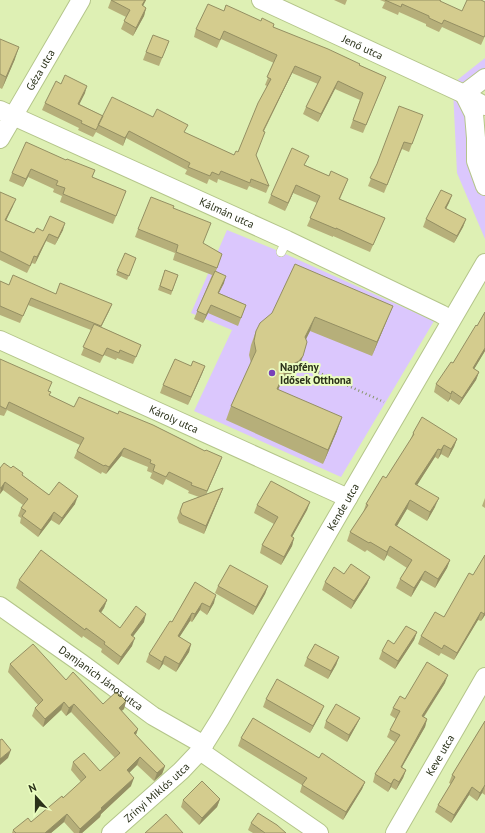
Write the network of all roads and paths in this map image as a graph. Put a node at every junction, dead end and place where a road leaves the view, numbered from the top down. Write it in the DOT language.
graph roads {
  1 [pos="81,0"];
  2 [pos="262,0"];
  3 [pos="485,78"];
  4 [pos="464,94"];
  5 [pos="485,106"];
  6 [pos="7,113"];
  7 [pos="0,139"];
  8 [pos="485,186"];
  9 [pos="485,263"];
  10 [pos="451,320"];
  11 [pos="0,340"];
  12 [pos="300,364"];
  13 [pos="389,404"];
  14 [pos="348,498"];
  15 [pos="0,606"];
  16 [pos="485,677"];
  17 [pos="202,748"];
  18 [pos="111,833"];
  19 [pos="318,833"];
  20 [pos="395,833"];
  1 -- 6 [label="street, Géza utca"];
  2 -- 4 [label="street, Jenő utca"];
  3 -- 4 [label="street"];
  4 -- 5 [label="street, Jenő utca"];
  4 -- 8 [label="street"];
  6 -- 7 [label="street, Géza utca"];
  6 -- 10 [label="street, Kálmán utca"];
  9 -- 10 [label="street, Kende utca"];
  10 -- 14 [label="street, Kende utca"];
  11 -- 14 [label="street, Károly utca"];
  12 -- 13 [label="path"];
  14 -- 17 [label="street, Kende utca"];
  15 -- 17 [label="street, Damjanich János utca"];
  16 -- 20 [label="street, Keve utca"];
  17 -- 18 [label="street, Zrínyi Miklós utca"];
  17 -- 19 [label="street, Damjanich János utca"];
}
